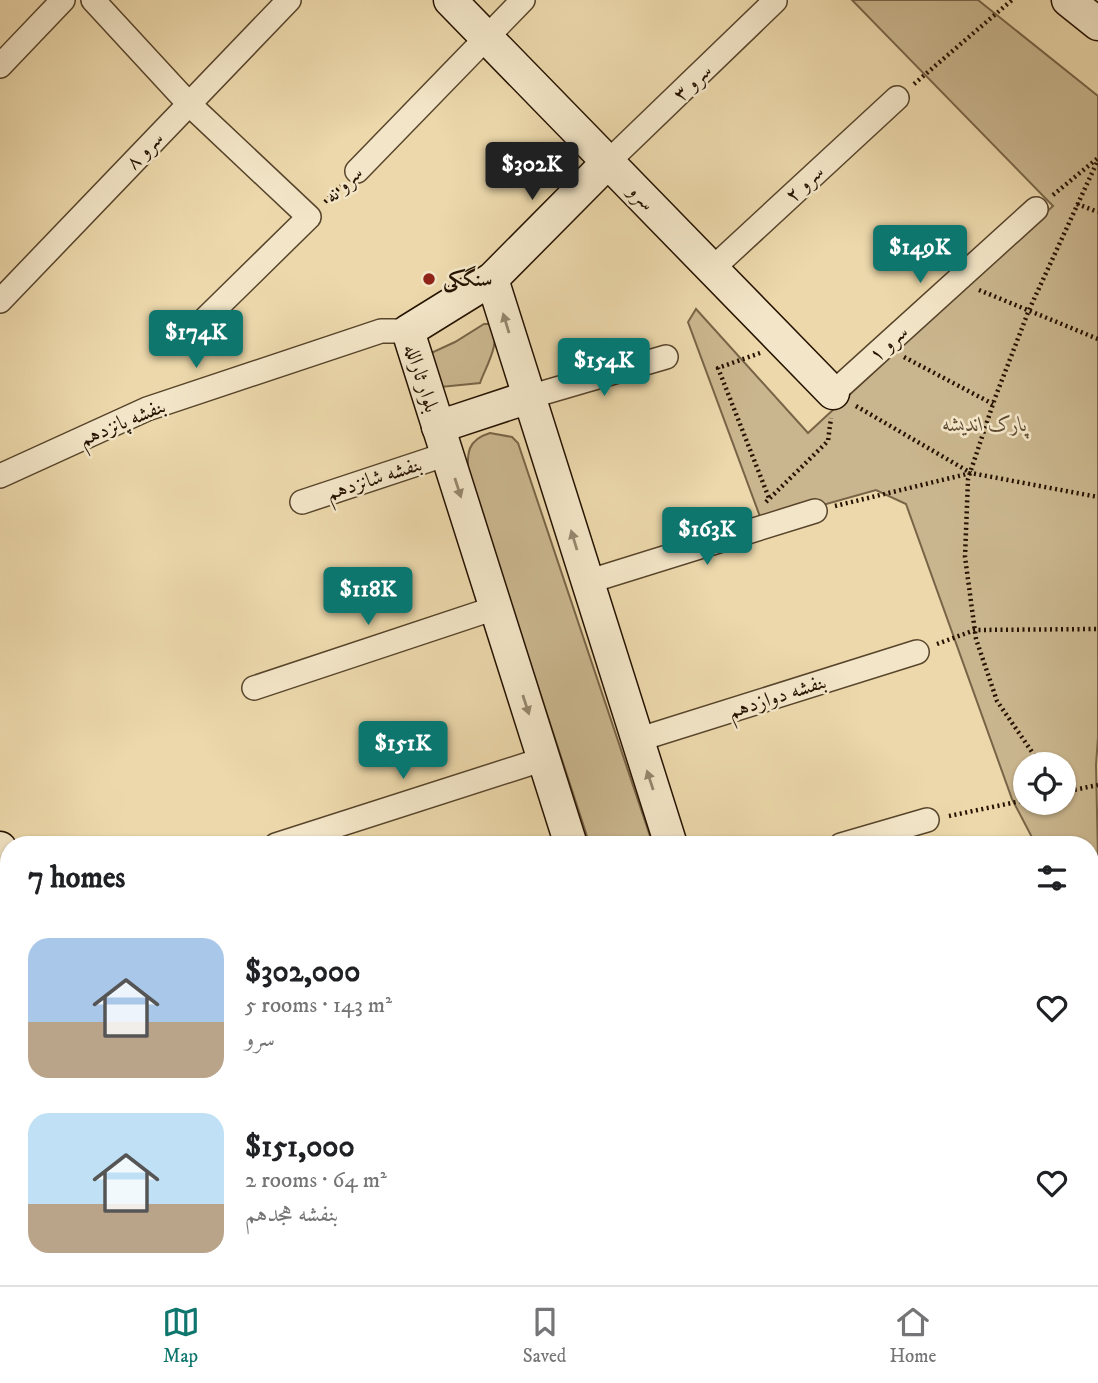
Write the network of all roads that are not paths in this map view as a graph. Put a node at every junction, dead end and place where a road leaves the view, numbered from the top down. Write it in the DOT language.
graph roads {
  1 [pos="63,0"];
  2 [pos="93,0"];
  3 [pos="289,0"];
  4 [pos="450,0"];
  5 [pos="523,0"];
  6 [pos="1068,0"];
  7 [pos="775,1"];
  8 [pos="1098,24"];
  9 [pos="486,37"];
  10 [pos="0,66"];
  11 [pos="897,98"];
  12 [pos="188,104"];
  13 [pos="608,162"];
  14 [pos="357,171"];
  15 [pos="1036,209"];
  16 [pos="712,269"];
  17 [pos="492,279"];
  18 [pos="0,301"];
  19 [pos="197,327"];
  20 [pos="408,331"];
  21 [pos="666,358"];
  22 [pos="834,393"];
  23 [pos="529,397"];
  24 [pos="442,440"];
  25 [pos="0,476"];
  26 [pos="302,502"];
  27 [pos="815,510"];
  28 [pos="587,582"];
  29 [pos="495,608"];
  30 [pos="917,652"];
  31 [pos="254,688"];
  32 [pos="637,740"];
  33 [pos="544,759"];
  34 [pos="927,820"];
  35 [pos="304,836"];
  36 [pos="568,836"];
  37 [pos="668,836"];
  38 [pos="872,836"];
  1 -- 10 [label="street"];
  2 -- 12 [label="street"];
  3 -- 12 [label="street, سرو ۸"];
  4 -- 9 [label="street, سرو"];
  5 -- 9 [label="street, سرو نه"];
  6 -- 8 [label="street"];
  7 -- 13 [label="street, سرو ۳"];
  9 -- 13 [label="street, سرو"];
  9 -- 14 [label="street, سرو نه"];
  11 -- 16 [label="street, سرو ۲"];
  12 -- 18 [label="street, سرو ۸"];
  12 -- 19 [label="street, سرو نه"];
  13 -- 16 [label="street, سرو"];
  13 -- 17 [label="street, بلوار ثارالله"];
  15 -- 22 [label="street, سرو ۱"];
  16 -- 22 [label="street, سرو"];
  17 -- 20 [label="street, بلوار ثارالله"];
  23 -- 17 [label="street, one-way"];
  20 -- 24 [label="street, بلوار ثارالله"];
  20 -- 25 [label="street, بنفشه پانزدهم"];
  21 -- 23 [label="street"];
  23 -- 24 [label="street"];
  28 -- 23 [label="street, one-way"];
  24 -- 26 [label="street, بنفشه شانزدهم"];
  24 -- 29 [label="street, بلوار ثارالله, one-way"];
  27 -- 28 [label="street"];
  28 -- 32 [label="street"];
  29 -- 31 [label="street"];
  29 -- 33 [label="street, بلوار ثارالله, one-way"];
  30 -- 32 [label="street, بنفشه دوازدهم"];
  37 -- 32 [label="street, one-way"];
  33 -- 35 [label="street"];
  33 -- 36 [label="street, بلوار ثارالله"];
  34 -- 38 [label="street"];
}
